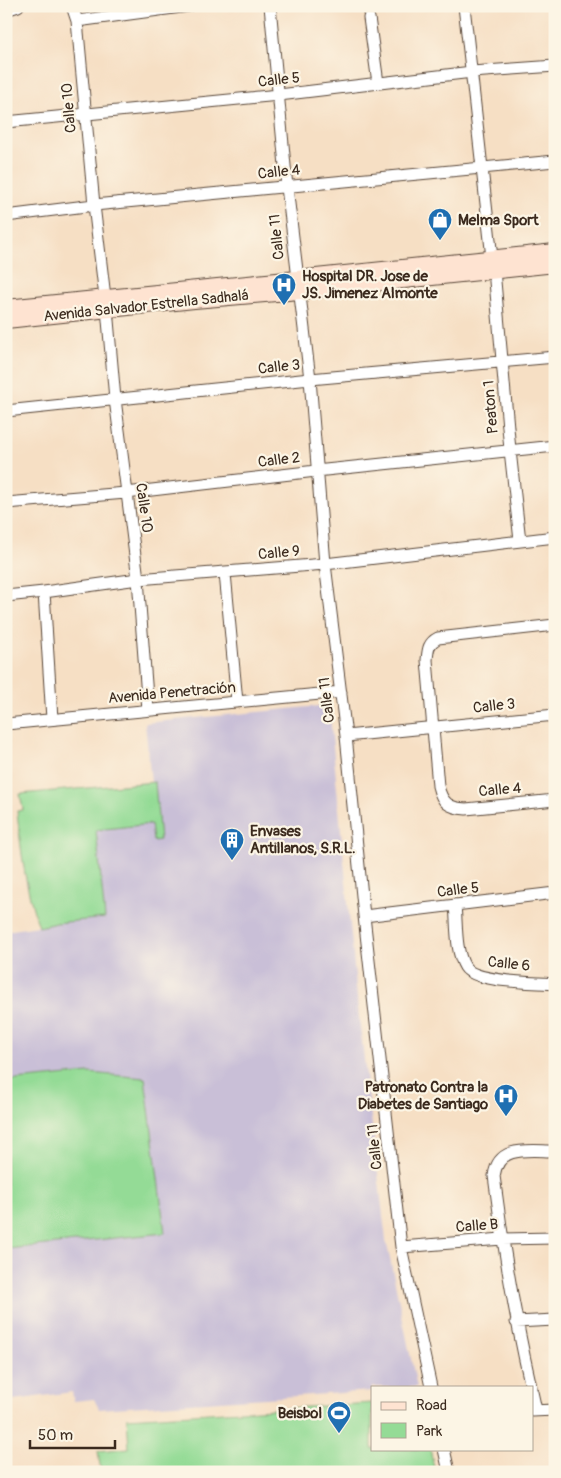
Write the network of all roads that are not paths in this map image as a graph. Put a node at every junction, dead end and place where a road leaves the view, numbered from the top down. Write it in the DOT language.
graph roads {
  1 [pos="18,6"];
  2 [pos="72,6"];
  3 [pos="190,6"];
  4 [pos="270,6"];
  5 [pos="464,6"];
  6 [pos="6,10"];
  7 [pos="369,18"];
  8 [pos="77,21"];
  9 [pos="555,66"];
  10 [pos="472,72"];
  11 [pos="378,83"];
  12 [pos="279,95"];
  13 [pos="85,114"];
  14 [pos="6,122"];
  15 [pos="555,161"];
  16 [pos="482,168"];
  17 [pos="287,186"];
  18 [pos="94,205"];
  19 [pos="6,216"];
  20 [pos="555,252"];
  21 [pos="493,264"];
  22 [pos="555,264"];
  23 [pos="298,285"];
  24 [pos="106,303"];
  25 [pos="6,308"];
  26 [pos="6,320"];
  27 [pos="555,357"];
  28 [pos="502,362"];
  29 [pos="310,379"];
  30 [pos="116,399"];
  31 [pos="6,411"];
  32 [pos="555,446"];
  33 [pos="510,450"];
  34 [pos="316,471"];
  35 [pos="126,493"];
  36 [pos="6,503"];
  37 [pos="555,537"];
  38 [pos="520,541"];
  39 [pos="324,564"];
  40 [pos="225,573"];
  41 [pos="138,579"];
  42 [pos="44,592"];
  43 [pos="6,596"];
  44 [pos="555,626"];
  45 [pos="341,692"];
  46 [pos="237,702"];
  47 [pos="148,710"];
  48 [pos="555,715"];
  49 [pos="52,719"];
  50 [pos="6,724"];
  51 [pos="433,728"];
  52 [pos="346,736"];
  53 [pos="555,800"];
  54 [pos="555,893"];
  55 [pos="455,905"];
  56 [pos="364,916"];
  57 [pos="555,984"];
  58 [pos="555,1151"];
  59 [pos="555,1238"];
  60 [pos="502,1239"];
  61 [pos="401,1247"];
  62 [pos="555,1320"];
  63 [pos="516,1322"];
  64 [pos="431,1386"];
  65 [pos="531,1386"];
  66 [pos="534,1410"];
  67 [pos="555,1410"];
  68 [pos="444,1450"];
  69 [pos="449,1472"];
  1 -- 6 [label="street"];
  2 -- 8 [label="street, Calle 10"];
  3 -- 8 [label="street"];
  4 -- 12 [label="street, Calle 11"];
  5 -- 10 [label="street, Peaton 1"];
  7 -- 11 [label="street"];
  8 -- 13 [label="street, Calle 10"];
  9 -- 10 [label="street, Calle 5"];
  10 -- 11 [label="street, Calle 5"];
  10 -- 16 [label="street, Peaton 1"];
  11 -- 12 [label="street, Calle 5"];
  12 -- 13 [label="street, Calle 5"];
  12 -- 17 [label="street, Calle 11"];
  13 -- 14 [label="street, Calle 5"];
  13 -- 18 [label="street, Calle 10"];
  15 -- 16 [label="street, Calle 4"];
  16 -- 17 [label="street, Calle 4"];
  16 -- 21 [label="street, Peaton 1"];
  17 -- 18 [label="street, Calle 4"];
  17 -- 23 [label="street, Calle 11"];
  18 -- 19 [label="street, Calle 4"];
  18 -- 24 [label="street, Calle 10"];
  20 -- 21 [label="main road, Avenida Salvador Estrella Sadhalá"];
  21 -- 22 [label="main road, Avenida Salvador Estrella Sadhalá"];
  21 -- 23 [label="main road, Avenida Salvador Estrella Sadhalá"];
  21 -- 28 [label="street, Peaton 1"];
  23 -- 24 [label="main road, Avenida Salvador Estrella Sadhalá"];
  23 -- 29 [label="street, Calle 11"];
  24 -- 25 [label="main road, Avenida Salvador Estrella Sadhalá"];
  24 -- 26 [label="main road, Avenida Salvador Estrella Sadhalá"];
  24 -- 30 [label="street, Calle 10"];
  27 -- 28 [label="street, Calle 3"];
  28 -- 29 [label="street, Calle 3"];
  28 -- 33 [label="street, Peaton 1"];
  29 -- 30 [label="street, Calle 3"];
  29 -- 34 [label="street, Calle 11"];
  30 -- 31 [label="street, Calle 3"];
  30 -- 35 [label="street, Calle 10"];
  32 -- 33 [label="street, Calle 2"];
  33 -- 34 [label="street, Calle 2"];
  33 -- 38 [label="street, Peaton 1"];
  34 -- 35 [label="street, Calle 2"];
  34 -- 39 [label="street, Calle 11"];
  35 -- 36 [label="street, Calle 2"];
  35 -- 41 [label="street, Calle 10"];
  37 -- 38 [label="street, Calle 9"];
  38 -- 39 [label="street, Calle 9"];
  39 -- 40 [label="street, Calle 9"];
  39 -- 45 [label="street, Calle 11"];
  40 -- 41 [label="street, Calle 9"];
  40 -- 46 [label="street"];
  41 -- 42 [label="street, Calle 9"];
  41 -- 47 [label="street, Calle 10"];
  42 -- 43 [label="street, Calle 9"];
  42 -- 49 [label="street"];
  44 -- 51 [label="street"];
  45 -- 46 [label="street, Avenida Penetración"];
  45 -- 52 [label="street, Calle 11"];
  46 -- 47 [label="street, Avenida Penetración"];
  47 -- 49 [label="street, Avenida Penetración"];
  48 -- 51 [label="street, Calle 3"];
  49 -- 50 [label="street, Avenida Penetración"];
  51 -- 52 [label="street, Calle 3"];
  51 -- 53 [label="street, Calle 4"];
  52 -- 56 [label="street, Calle 11"];
  54 -- 55 [label="street, Calle 5"];
  55 -- 56 [label="street, Calle 5"];
  55 -- 57 [label="street, Calle 6"];
  56 -- 61 [label="street, Calle 11"];
  58 -- 60 [label="street"];
  59 -- 60 [label="street, Calle B"];
  60 -- 61 [label="street, Calle B"];
  60 -- 63 [label="street"];
  61 -- 64 [label="street, Calle 11"];
  62 -- 63 [label="street"];
  63 -- 65 [label="street"];
  66 -- 67 [label="street"];
  68 -- 69 [label="street"];
}
